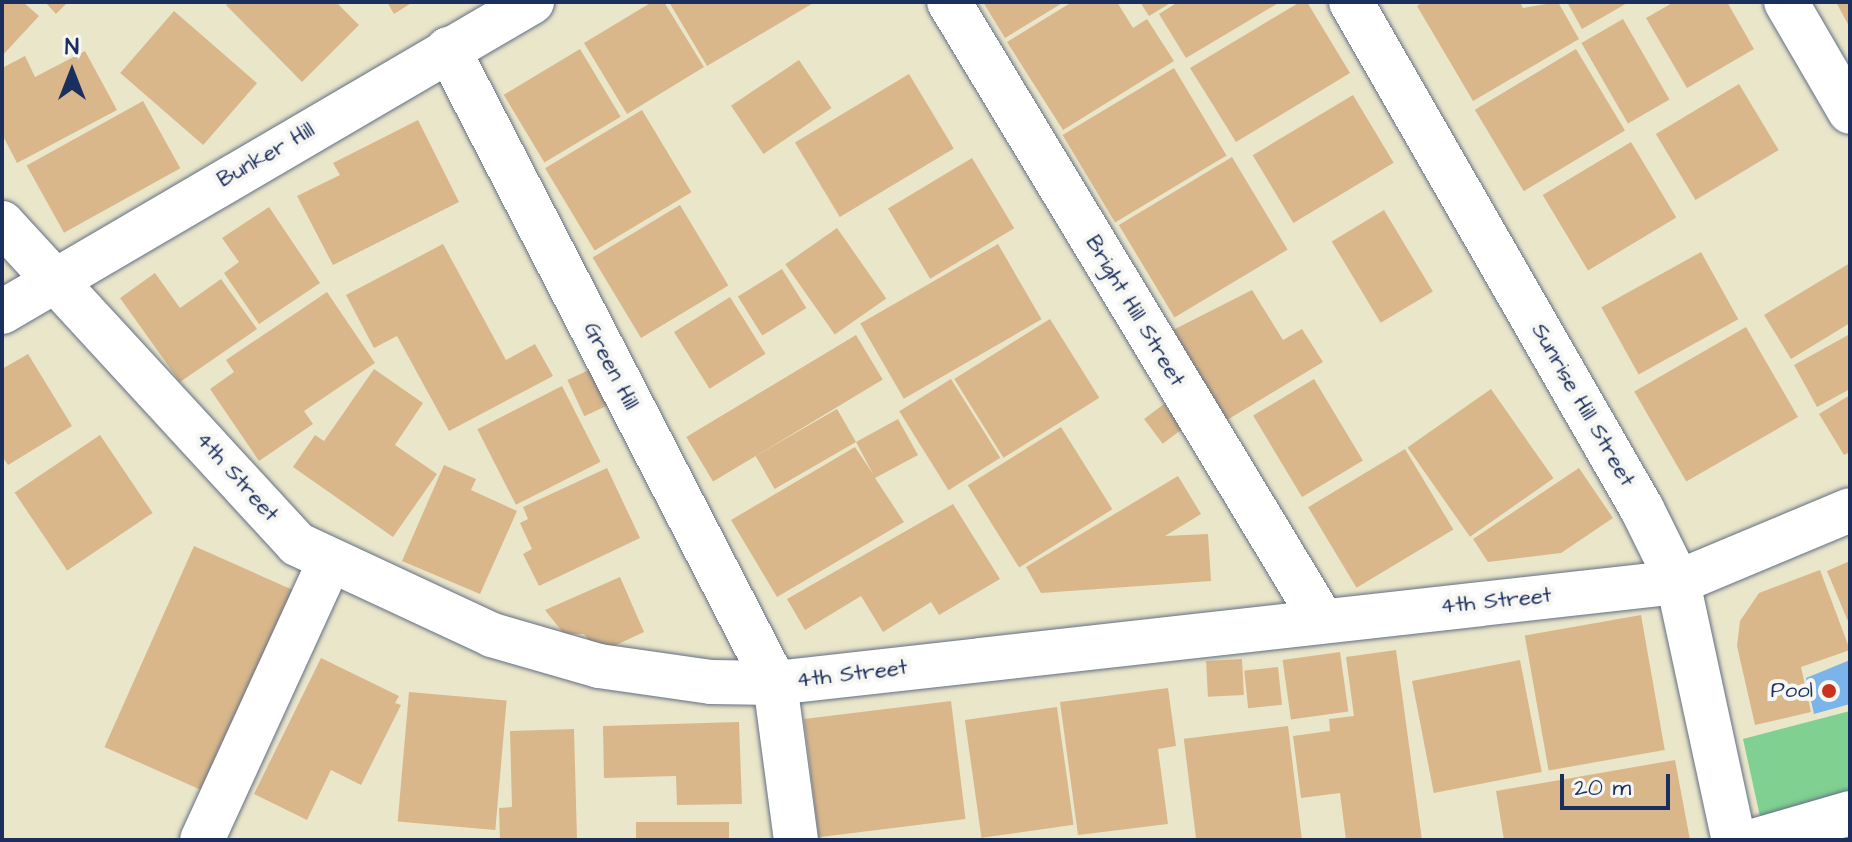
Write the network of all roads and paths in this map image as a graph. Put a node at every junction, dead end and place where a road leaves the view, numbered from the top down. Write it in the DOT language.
graph roads {
  1 [pos="532,2"];
  2 [pos="949,2"];
  3 [pos="1351,2"];
  4 [pos="1786,2"];
  5 [pos="448,49"];
  6 [pos="1849,108"];
  7 [pos="2,223"];
  8 [pos="56,278"];
  9 [pos="2,312"];
  10 [pos="1850,510"];
  11 [pos="330,561"];
  12 [pos="1678,582"];
  13 [pos="1322,620"];
  14 [pos="775,683"];
  15 [pos="1850,813"];
  16 [pos="202,840"];
  17 [pos="796,840"];
  18 [pos="1734,840"];
  19 [pos="1757,840"];
  1 -- 5 [label="street, Bunker Hill"];
  2 -- 13 [label="street, Bright Hill Street"];
  3 -- 12 [label="street, Sunrise Hill Street"];
  4 -- 6 [label="street"];
  5 -- 8 [label="street, Bunker Hill"];
  5 -- 14 [label="street, Green Hill"];
  7 -- 8 [label="street, 4th Street"];
  8 -- 9 [label="street, Bunker Hill"];
  8 -- 11 [label="street, 4th Street"];
  10 -- 12 [label="street, 4th Street"];
  11 -- 14 [label="street, 4th Street"];
  11 -- 16 [label="street"];
  12 -- 13 [label="street, 4th Street"];
  12 -- 18 [label="street, Sunrise Hill Street"];
  13 -- 14 [label="street, 4th Street"];
  14 -- 17 [label="street, Green Hill"];
  15 -- 19 [label="street"];
}
